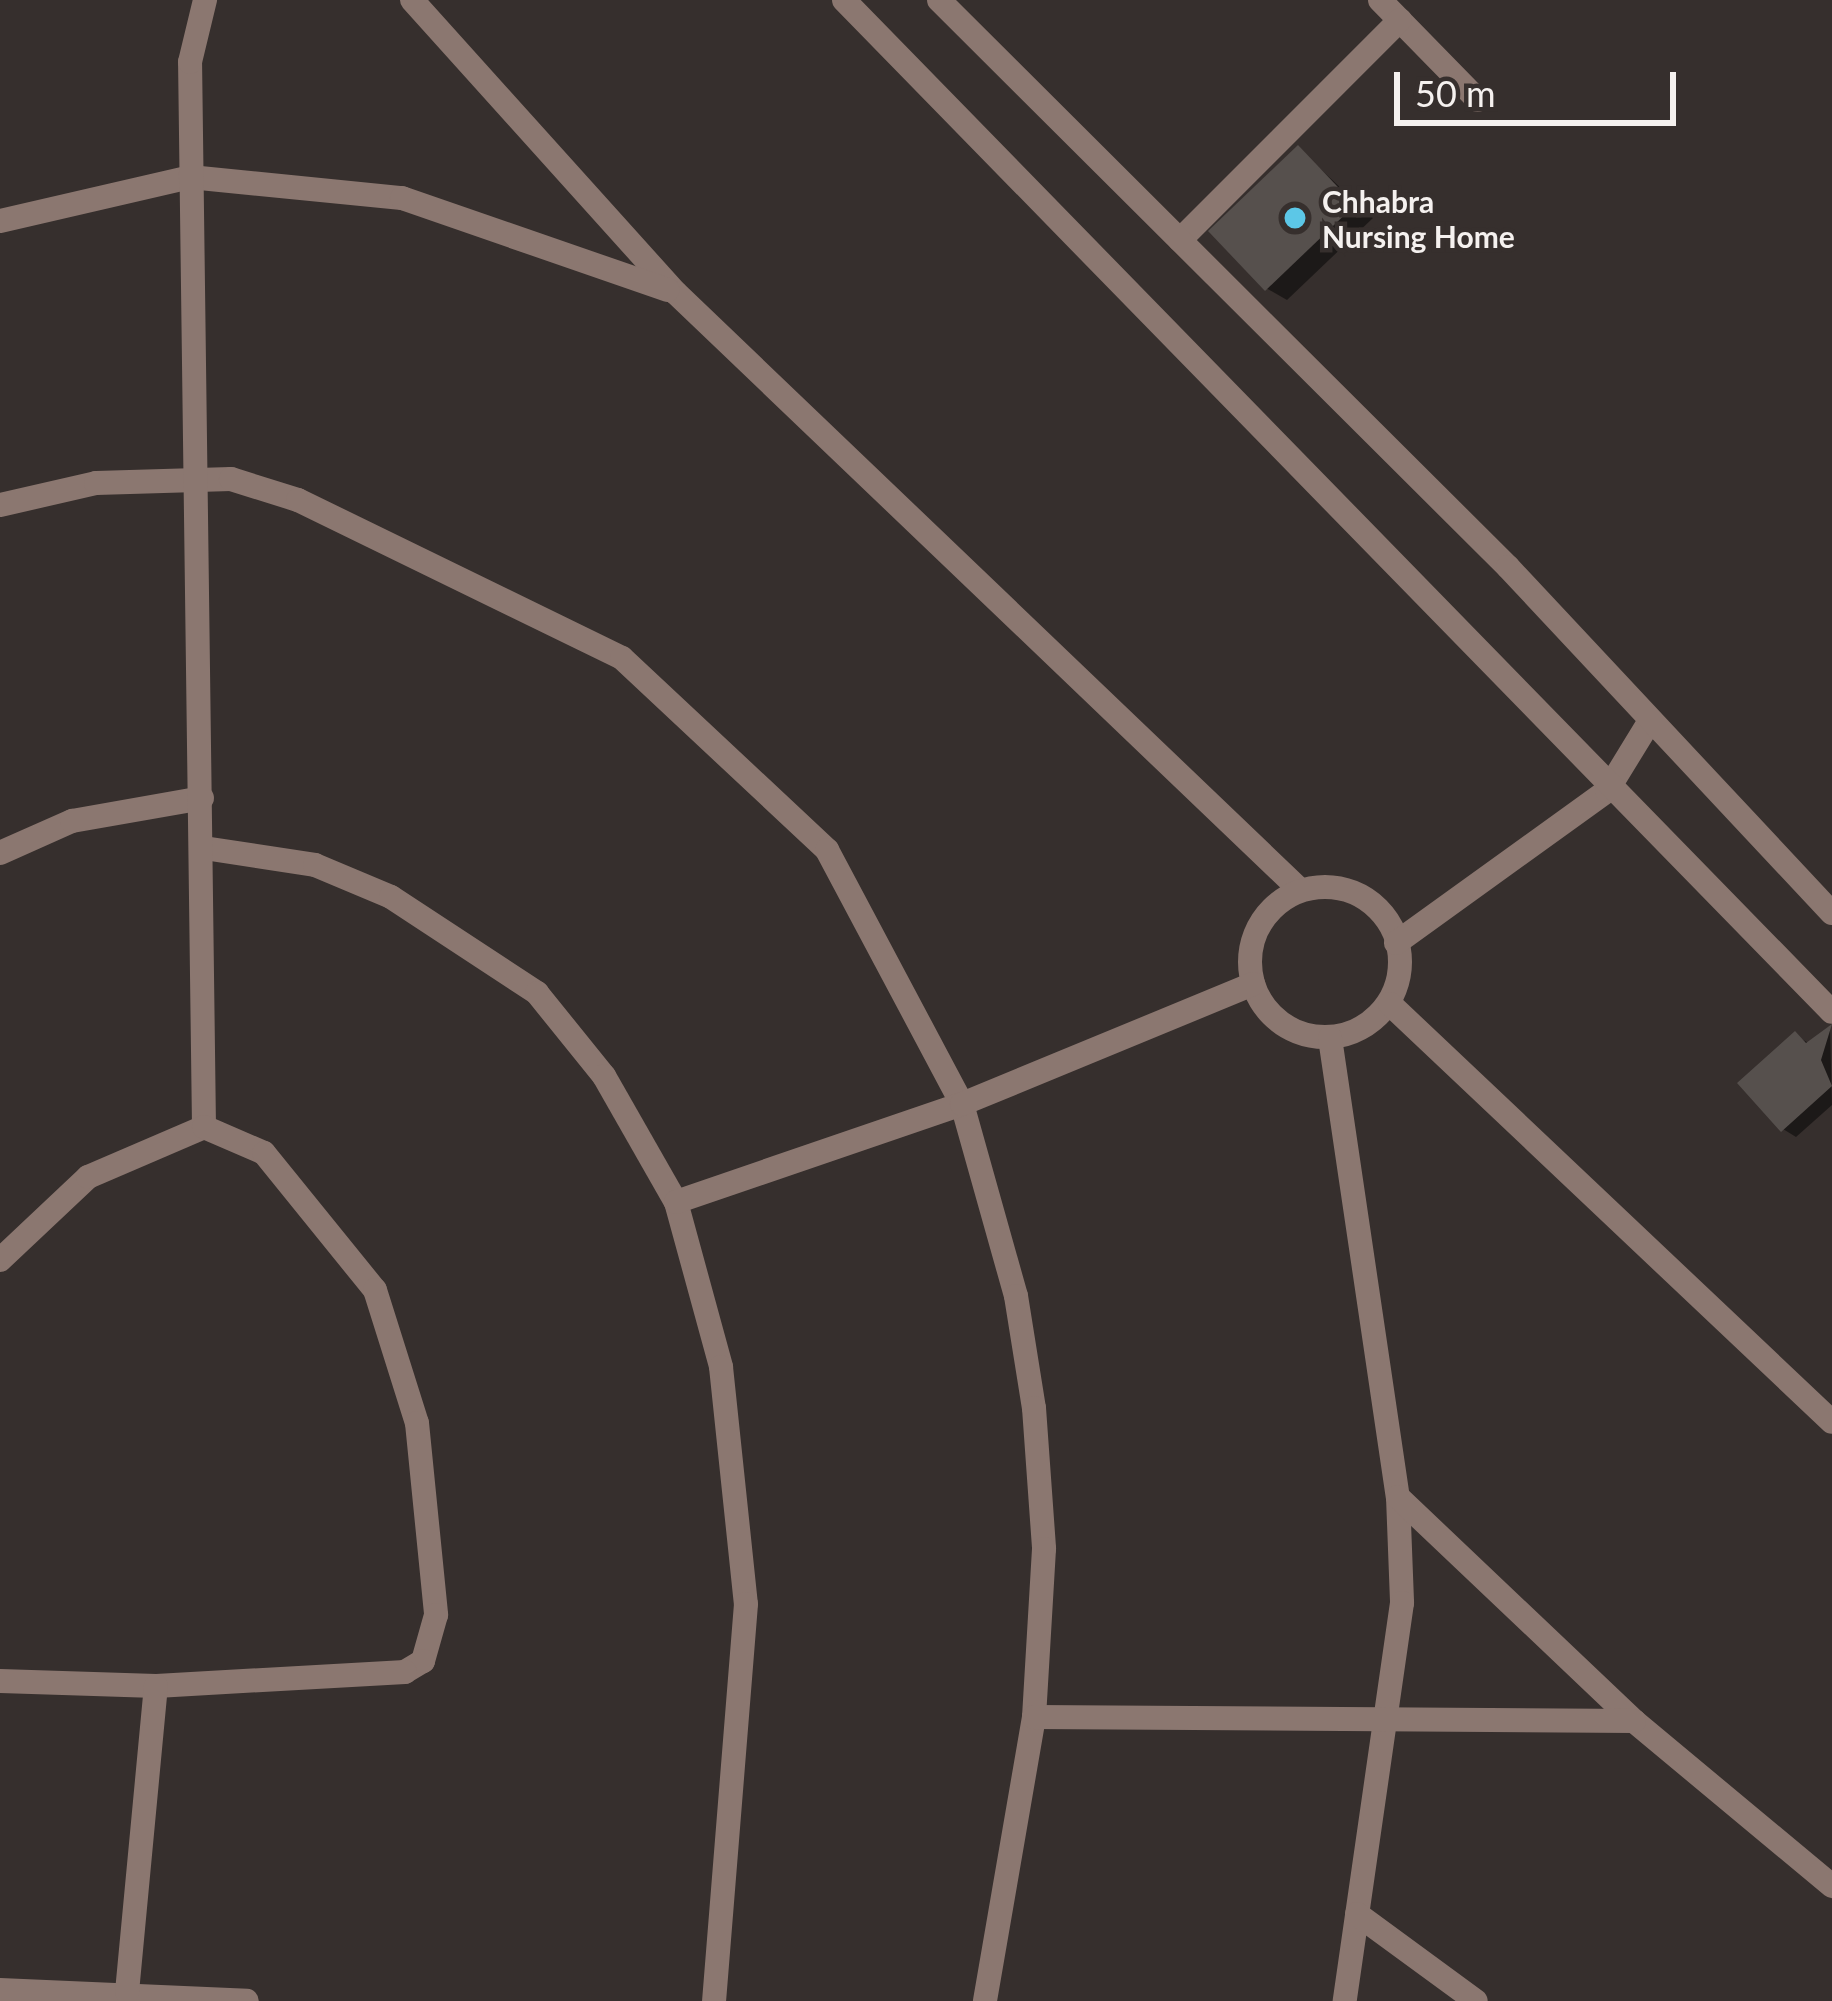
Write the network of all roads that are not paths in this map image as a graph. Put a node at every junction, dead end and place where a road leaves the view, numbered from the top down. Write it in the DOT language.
graph roads {
  1 [pos="205,0"];
  2 [pos="412,0"];
  3 [pos="844,0"];
  4 [pos="939,0"];
  5 [pos="1380,0"];
  6 [pos="1400,20"];
  7 [pos="1478,100"];
  8 [pos="190,177"];
  9 [pos="0,221"];
  10 [pos="1180,240"];
  11 [pos="676,293"];
  12 [pos="196,480"];
  13 [pos="0,505"];
  14 [pos="1648,724"];
  15 [pos="1607,791"];
  16 [pos="202,798"];
  17 [pos="204,848"];
  18 [pos="0,853"];
  19 [pos="1299,889"];
  20 [pos="1832,913"];
  21 [pos="1396,943"];
  22 [pos="1252,984"];
  23 [pos="1390,1004"];
  24 [pos="1832,1012"];
  25 [pos="1330,1038"];
  26 [pos="962,1104"];
  27 [pos="203,1126"];
  28 [pos="676,1202"];
  29 [pos="0,1260"];
  30 [pos="1832,1422"];
  31 [pos="1398,1497"];
  32 [pos="0,1681"];
  33 [pos="156,1686"];
  34 [pos="1393,1711"];
  35 [pos="1034,1717"];
  36 [pos="1634,1721"];
  37 [pos="1832,1886"];
  38 [pos="1357,1914"];
  39 [pos="0,1990"];
  40 [pos="127,1992"];
  41 [pos="217,2000"];
  42 [pos="247,2001"];
  43 [pos="714,2001"];
  44 [pos="985,2001"];
  45 [pos="1345,2001"];
  46 [pos="1476,2001"];
  1 -- 8 [label="street"];
  2 -- 11 [label="street"];
  3 -- 15 [label="street"];
  4 -- 10 [label="street"];
  5 -- 6 [label="street"];
  6 -- 7 [label="street"];
  6 -- 10 [label="street"];
  8 -- 9 [label="street"];
  8 -- 11 [label="street"];
  8 -- 12 [label="street"];
  10 -- 14 [label="street"];
  11 -- 19 [label="street"];
  12 -- 13 [label="street"];
  12 -- 16 [label="street"];
  12 -- 26 [label="street"];
  14 -- 15 [label="street"];
  14 -- 20 [label="street"];
  15 -- 21 [label="street"];
  15 -- 24 [label="street"];
  16 -- 17 [label="street"];
  16 -- 18 [label="street"];
  17 -- 27 [label="street"];
  17 -- 28 [label="street"];
  19 -- 21 [label="street"];
  19 -- 22 [label="street"];
  21 -- 23 [label="street"];
  22 -- 25 [label="street"];
  22 -- 26 [label="street"];
  23 -- 25 [label="street"];
  23 -- 30 [label="street"];
  25 -- 31 [label="street"];
  26 -- 28 [label="street"];
  26 -- 35 [label="street"];
  27 -- 29 [label="street"];
  27 -- 33 [label="street"];
  28 -- 43 [label="street"];
  31 -- 34 [label="street"];
  31 -- 36 [label="street"];
  32 -- 33 [label="street"];
  33 -- 40 [label="street"];
  34 -- 35 [label="street"];
  34 -- 36 [label="street"];
  34 -- 38 [label="street"];
  35 -- 44 [label="street"];
  36 -- 37 [label="street"];
  38 -- 45 [label="street"];
  38 -- 46 [label="street"];
  39 -- 40 [label="street"];
  40 -- 41 [label="street"];
  41 -- 42 [label="street"];
}
